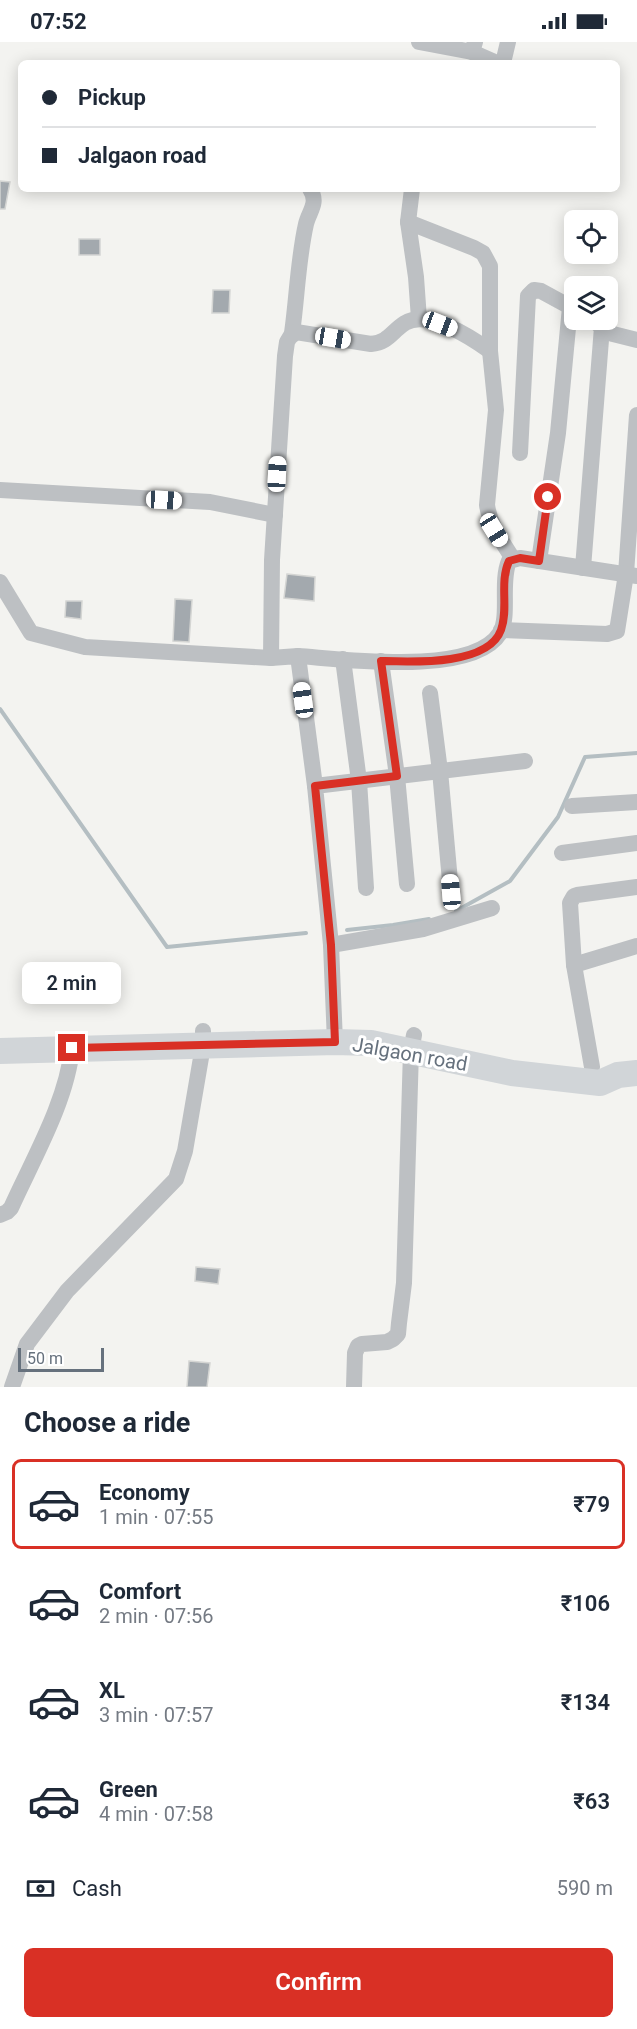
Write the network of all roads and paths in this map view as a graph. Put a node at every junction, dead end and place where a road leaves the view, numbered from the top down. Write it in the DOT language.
graph roads {
  1 [pos="419,42"];
  2 [pos="508,42"];
  3 [pos="474,47"];
  4 [pos="446,55"];
  5 [pos="493,60"];
  6 [pos="504,60"];
  7 [pos="312,192"];
  8 [pos="412,192"];
  9 [pos="408,222"];
  10 [pos="564,304"];
  11 [pos="419,319"];
  12 [pos="570,330"];
  13 [pos="597,330"];
  14 [pos="607,330"];
  15 [pos="292,333"];
  16 [pos="637,340"];
  17 [pos="490,351"];
  18 [pos="637,415"];
  19 [pos="520,453"];
  20 [pos="0,490"];
  21 [pos="275,515"];
  22 [pos="513,559"];
  23 [pos="539,561"];
  24 [pos="583,568"];
  25 [pos="632,575"];
  26 [pos="0,582"];
  27 [pos="501,630"];
  28 [pos="298,656"];
  29 [pos="271,658"];
  30 [pos="344,659"];
  31 [pos="381,661"];
  32 [pos="430,693"];
  33 [pos="525,761"];
  34 [pos="440,771"];
  35 [pos="397,776"];
  36 [pos="359,780"];
  37 [pos="315,786"];
  38 [pos="637,802"];
  39 [pos="572,806"];
  40 [pos="637,843"];
  41 [pos="562,853"];
  42 [pos="407,884"];
  43 [pos="637,887"];
  44 [pos="366,888"];
  45 [pos="451,892"];
  46 [pos="492,908"];
  47 [pos="331,945"];
  48 [pos="637,946"];
  49 [pos="574,965"];
  50 [pos="335,1035"];
  51 [pos="203,1038"];
  52 [pos="0,1040"];
  53 [pos="412,1043"];
  54 [pos="83,1044"];
  55 [pos="0,1051"];
  56 [pos="592,1067"];
  57 [pos="627,1074"];
  58 [pos="0,1215"];
  59 [pos="12,1387"];
  60 [pos="354,1387"];
  1 -- 4 [label="street"];
  2 -- 6 [label="street"];
  3 -- 4 [label="street"];
  3 -- 5 [label="street"];
  7 -- 15 [label="street"];
  8 -- 9 [label="street"];
  9 -- 11 [label="street"];
  9 -- 17 [label="street"];
  10 -- 19 [label="street"];
  11 -- 15 [label="street"];
  11 -- 17 [label="street"];
  12 -- 23 [label="street"];
  13 -- 24 [label="street"];
  14 -- 16 [label="street"];
  15 -- 21 [label="street"];
  17 -- 22 [label="street"];
  18 -- 25 [label="street"];
  20 -- 21 [label="street"];
  21 -- 29 [label="street"];
  22 -- 23 [label="street"];
  22 -- 27 [label="street"];
  23 -- 24 [label="street"];
  24 -- 25 [label="street"];
  25 -- 27 [label="street"];
  26 -- 29 [label="street"];
  27 -- 31 [label="street"];
  28 -- 29 [label="street"];
  28 -- 30 [label="street"];
  28 -- 37 [label="street"];
  30 -- 31 [label="street"];
  30 -- 36 [label="street"];
  31 -- 35 [label="street"];
  32 -- 34 [label="street"];
  33 -- 34 [label="street"];
  34 -- 35 [label="street"];
  34 -- 45 [label="street"];
  35 -- 36 [label="street"];
  35 -- 42 [label="street"];
  36 -- 37 [label="street"];
  36 -- 44 [label="street"];
  37 -- 47 [label="street"];
  38 -- 39 [label="street"];
  40 -- 41 [label="street"];
  43 -- 49 [label="street"];
  46 -- 47 [label="street"];
  47 -- 50 [label="street"];
  48 -- 49 [label="street"];
  49 -- 56 [label="street"];
  50 -- 51 [label="highway, Jalgaon road"];
  50 -- 53 [label="highway, Jalgaon road"];
  51 -- 54 [label="highway, Jalgaon road"];
  51 -- 59 [label="street"];
  52 -- 54 [label="highway"];
  53 -- 56 [label="highway"];
  53 -- 57 [label="highway, Jalgaon road"];
  53 -- 60 [label="street"];
  54 -- 55 [label="highway, Jalgaon road"];
  54 -- 58 [label="street"];
  56 -- 57 [label="highway"];
}
